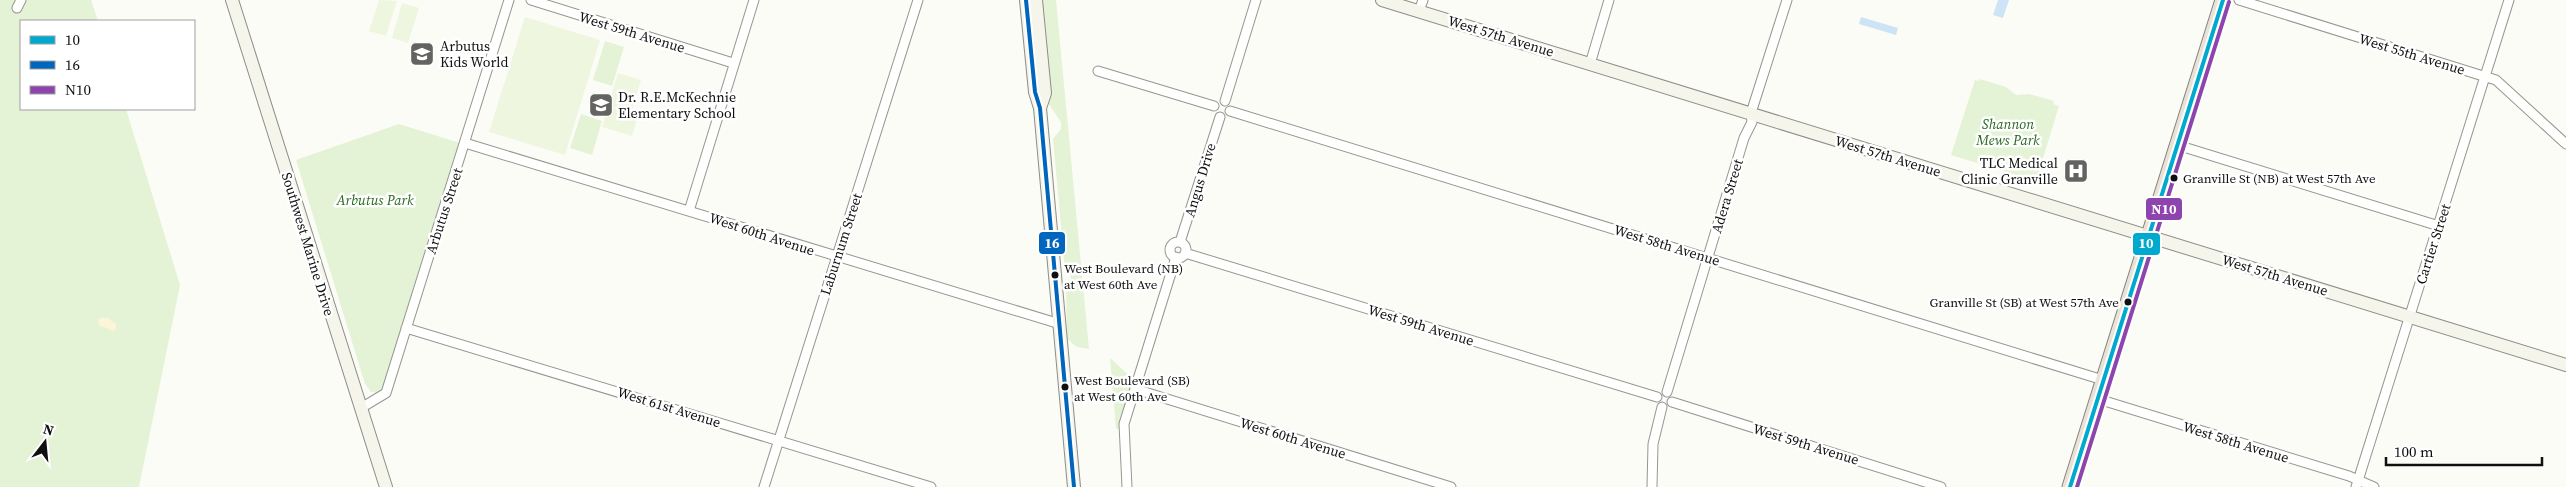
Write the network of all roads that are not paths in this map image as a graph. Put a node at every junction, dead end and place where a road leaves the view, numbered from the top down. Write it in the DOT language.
graph roads {
  1 [pos="232,0"];
  2 [pos="509,0"];
  3 [pos="531,0"];
  4 [pos="754,0"];
  5 [pos="918,0"];
  6 [pos="1026,0"];
  7 [pos="1036,0"];
  8 [pos="1256,0"];
  9 [pos="1382,0"];
  10 [pos="1608,0"];
  11 [pos="1787,0"];
  12 [pos="2223,0"];
  13 [pos="2239,0"];
  14 [pos="2509,0"];
  15 [pos="1421,6"];
  16 [pos="733,64"];
  17 [pos="1590,64"];
  18 [pos="1098,71"];
  19 [pos="2486,76"];
  20 [pos="1224,101"];
  21 [pos="1214,106"];
  22 [pos="1040,108"];
  23 [pos="1230,111"];
  24 [pos="1751,113"];
  25 [pos="1220,117"];
  26 [pos="465,143"];
  27 [pos="2178,144"];
  28 [pos="2566,144"];
  29 [pos="689,211"];
  30 [pos="2439,226"];
  31 [pos="2148,236"];
  32 [pos="1180,242"];
  33 [pos="1185,253"];
  34 [pos="1176,257"];
  35 [pos="837,258"];
  36 [pos="1707,258"];
  37 [pos="2410,317"];
  38 [pos="1060,324"];
  39 [pos="406,328"];
  40 [pos="2566,365"];
  41 [pos="2104,380"];
  42 [pos="1135,389"];
  43 [pos="1667,392"];
  44 [pos="1657,397"];
  45 [pos="2098,399"];
  46 [pos="1672,402"];
  47 [pos="1662,407"];
  48 [pos="361,408"];
  49 [pos="779,440"];
  50 [pos="2357,484"];
  51 [pos="386,487"];
  52 [pos="764,487"];
  53 [pos="931,487"];
  54 [pos="1074,487"];
  55 [pos="1127,487"];
  56 [pos="1452,487"];
  57 [pos="1652,487"];
  58 [pos="1940,487"];
  59 [pos="2070,487"];
  60 [pos="2374,487"];
  1 -- 48 [label="street, Southwest Marine Drive"];
  2 -- 26 [label="street, Arbutus Street"];
  3 -- 16 [label="street, West 59th Avenue"];
  4 -- 16 [label="street"];
  5 -- 35 [label="street, Laburnum Street"];
  6 -- 22 [label="street"];
  7 -- 22 [label="street"];
  8 -- 20 [label="street"];
  9 -- 15 [label="street, West 57th Avenue"];
  10 -- 17 [label="street"];
  11 -- 24 [label="street, Adera Street"];
  12 -- 27 [label="highway"];
  13 -- 19 [label="street, West 55th Avenue"];
  14 -- 19 [label="street, Cartier Street"];
  15 -- 17 [label="street, West 57th Avenue"];
  16 -- 29 [label="street"];
  17 -- 24 [label="street, West 57th Avenue"];
  18 -- 21 [label="street"];
  19 -- 28 [label="street, West 55th Avenue"];
  19 -- 30 [label="street, Cartier Street"];
  20 -- 21 [label="street"];
  20 -- 23 [label="street"];
  21 -- 25 [label="street"];
  22 -- 38 [label="street"];
  23 -- 25 [label="street"];
  23 -- 36 [label="street, West 58th Avenue"];
  24 -- 31 [label="street, West 57th Avenue"];
  24 -- 36 [label="street, Adera Street"];
  25 -- 32 [label="street, Angus Drive"];
  26 -- 29 [label="street, West 60th Avenue"];
  26 -- 39 [label="street, Arbutus Street"];
  27 -- 30 [label="street"];
  27 -- 31 [label="highway"];
  29 -- 35 [label="street, West 60th Avenue"];
  30 -- 37 [label="street, Cartier Street"];
  31 -- 37 [label="street, West 57th Avenue"];
  31 -- 41 [label="highway"];
  32 -- 33 [label="street"];
  32 -- 34 [label="street"];
  33 -- 34 [label="street"];
  33 -- 44 [label="street, West 59th Avenue"];
  34 -- 42 [label="street"];
  35 -- 38 [label="street, West 60th Avenue"];
  35 -- 49 [label="street, Laburnum Street"];
  36 -- 41 [label="street, West 58th Avenue"];
  36 -- 43 [label="street, Adera Street"];
  37 -- 40 [label="street, West 57th Avenue"];
  37 -- 50 [label="street, Cartier Street"];
  38 -- 54 [label="street"];
  39 -- 48 [label="street, Arbutus Street"];
  39 -- 49 [label="street, West 61st Avenue"];
  41 -- 45 [label="highway"];
  42 -- 55 [label="street"];
  42 -- 56 [label="street, West 60th Avenue"];
  43 -- 44 [label="street"];
  43 -- 46 [label="street"];
  44 -- 47 [label="street"];
  45 -- 50 [label="street, West 58th Avenue"];
  45 -- 59 [label="highway"];
  46 -- 47 [label="street"];
  46 -- 58 [label="street, West 59th Avenue"];
  47 -- 57 [label="street"];
  48 -- 51 [label="street, Southwest Marine Drive"];
  49 -- 52 [label="street, Laburnum Street"];
  49 -- 53 [label="street, West 61st Avenue"];
  50 -- 60 [label="street, West 58th Avenue"];
}
